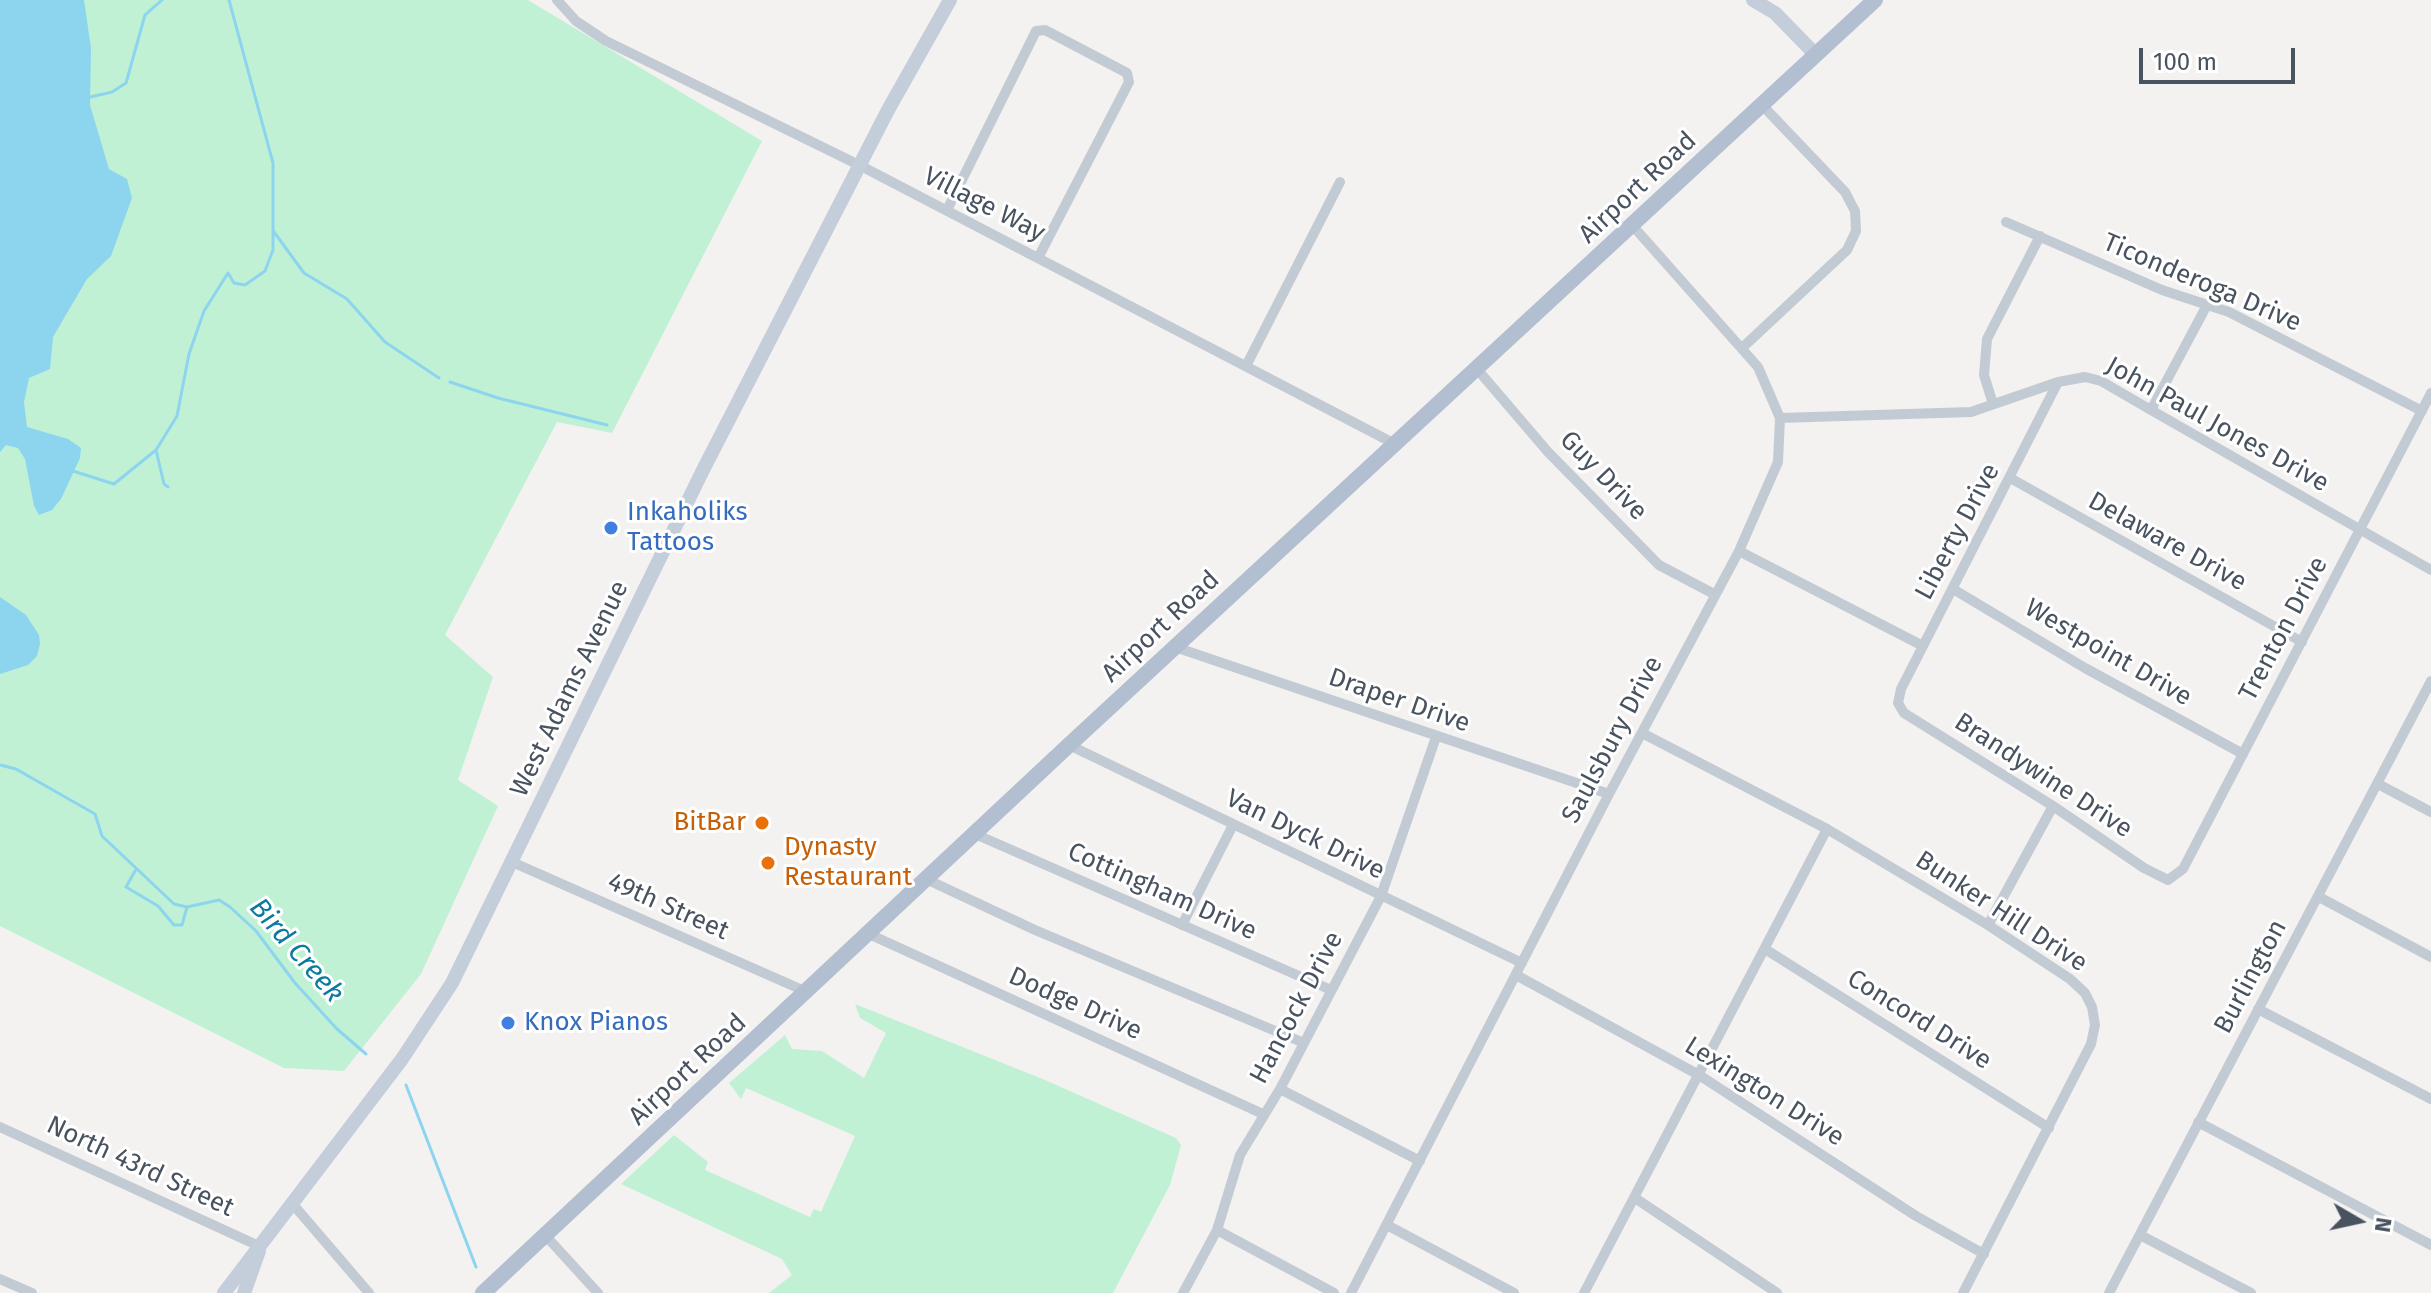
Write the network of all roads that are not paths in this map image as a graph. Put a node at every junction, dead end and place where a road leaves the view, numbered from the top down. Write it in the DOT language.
graph roads {
  1 [pos="557,0"];
  2 [pos="950,0"];
  3 [pos="1753,0"];
  4 [pos="1875,0"];
  5 [pos="1816,55"];
  6 [pos="1762,105"];
  7 [pos="861,166"];
  8 [pos="1340,182"];
  9 [pos="947,210"];
  10 [pos="2006,222"];
  11 [pos="1632,225"];
  12 [pos="2040,236"];
  13 [pos="1038,258"];
  14 [pos="2207,305"];
  15 [pos="1742,348"];
  16 [pos="1246,366"];
  17 [pos="1477,369"];
  18 [pos="2058,382"];
  19 [pos="2431,393"];
  20 [pos="1993,404"];
  21 [pos="2151,410"];
  22 [pos="2422,411"];
  23 [pos="1780,418"];
  24 [pos="1395,444"];
  25 [pos="2012,479"];
  26 [pos="2361,530"];
  27 [pos="1739,551"];
  28 [pos="2431,570"];
  29 [pos="1953,589"];
  30 [pos="1714,594"];
  31 [pos="2302,642"];
  32 [pos="1923,646"];
  33 [pos="1175,647"];
  34 [pos="2431,681"];
  35 [pos="1898,703"];
  36 [pos="1642,733"];
  37 [pos="1436,737"];
  38 [pos="1069,745"];
  39 [pos="2243,754"];
  40 [pos="2378,784"];
  41 [pos="1609,794"];
  42 [pos="2053,806"];
  43 [pos="2431,812"];
  44 [pos="1233,825"];
  45 [pos="1827,829"];
  46 [pos="975,834"];
  47 [pos="512,862"];
  48 [pos="928,880"];
  49 [pos="2168,880"];
  50 [pos="1381,896"];
  51 [pos="2319,897"];
  52 [pos="1182,925"];
  53 [pos="1988,925"];
  54 [pos="869,934"];
  55 [pos="1765,949"];
  56 [pos="2431,957"];
  57 [pos="1522,963"];
  58 [pos="1516,975"];
  59 [pos="1331,990"];
  60 [pos="807,993"];
  61 [pos="2258,1009"];
  62 [pos="1304,1043"];
  63 [pos="1699,1075"];
  64 [pos="1280,1089"];
  65 [pos="2431,1099"];
  66 [pos="1263,1114"];
  67 [pos="2198,1122"];
  68 [pos="0,1127"];
  69 [pos="2049,1128"];
  70 [pos="1420,1161"];
  71 [pos="1635,1198"];
  72 [pos="291,1202"];
  73 [pos="1387,1225"];
  74 [pos="1217,1230"];
  75 [pos="545,1235"];
  76 [pos="2140,1235"];
  77 [pos="2431,1245"];
  78 [pos="261,1247"];
  79 [pos="1984,1254"];
  80 [pos="0,1279"];
  81 [pos="32,1293"];
  82 [pos="224,1293"];
  83 [pos="244,1293"];
  84 [pos="369,1293"];
  85 [pos="483,1293"];
  86 [pos="598,1293"];
  87 [pos="1183,1293"];
  88 [pos="1334,1293"];
  89 [pos="1351,1293"];
  90 [pos="1514,1293"];
  91 [pos="1584,1293"];
  92 [pos="1777,1293"];
  93 [pos="1963,1293"];
  94 [pos="2109,1293"];
  95 [pos="2251,1293"];
  1 -- 7 [label="street, Village Way"];
  2 -- 7 [label="main road, West Adams Avenue"];
  3 -- 5 [label="main road"];
  4 -- 5 [label="main road, Airport Road"];
  5 -- 6 [label="main road, Airport Road"];
  6 -- 11 [label="main road, Airport Road"];
  6 -- 15 [label="street"];
  7 -- 9 [label="street, Village Way"];
  7 -- 47 [label="main road, West Adams Avenue"];
  8 -- 16 [label="street"];
  9 -- 13 [label="street, Village Way"];
  9 -- 13 [label="street"];
  10 -- 12 [label="street, Ticonderoga Drive"];
  11 -- 15 [label="street, Saulsbury Drive"];
  11 -- 17 [label="main road, Airport Road"];
  12 -- 14 [label="street, Ticonderoga Drive"];
  12 -- 20 [label="street"];
  13 -- 16 [label="street, Village Way"];
  14 -- 21 [label="street"];
  14 -- 22 [label="street, Ticonderoga Drive"];
  15 -- 23 [label="street, Saulsbury Drive"];
  16 -- 24 [label="street, Village Way"];
  17 -- 24 [label="main road, Airport Road"];
  17 -- 30 [label="street, Guy Drive"];
  18 -- 20 [label="street, John Paul Jones Drive"];
  18 -- 21 [label="street, John Paul Jones Drive"];
  18 -- 25 [label="street, Liberty Drive"];
  19 -- 22 [label="street, Trenton Drive"];
  20 -- 23 [label="street, John Paul Jones Drive"];
  21 -- 26 [label="street, John Paul Jones Drive"];
  22 -- 26 [label="street, Trenton Drive"];
  23 -- 27 [label="street, Saulsbury Drive"];
  24 -- 33 [label="main road, Airport Road"];
  25 -- 29 [label="street, Liberty Drive"];
  25 -- 31 [label="street, Delaware Drive"];
  26 -- 28 [label="street, John Paul Jones Drive"];
  26 -- 31 [label="street, Trenton Drive"];
  27 -- 30 [label="street, Saulsbury Drive"];
  27 -- 32 [label="street"];
  29 -- 32 [label="street, Liberty Drive"];
  29 -- 39 [label="street, Westpoint Drive"];
  30 -- 36 [label="street, Saulsbury Drive"];
  31 -- 39 [label="street, Trenton Drive"];
  32 -- 35 [label="street, Liberty Drive"];
  33 -- 37 [label="street, Draper Drive"];
  33 -- 38 [label="main road, Airport Road"];
  34 -- 40 [label="street, Burlington"];
  35 -- 42 [label="street, Brandywine Drive"];
  36 -- 41 [label="street, Saulsbury Drive"];
  36 -- 45 [label="street, Bunker Hill Drive"];
  37 -- 41 [label="street, Draper Drive"];
  37 -- 50 [label="street, Hancock Drive"];
  38 -- 44 [label="street, Van Dyck Drive"];
  38 -- 46 [label="main road, Airport Road"];
  39 -- 49 [label="street, Trenton Drive"];
  40 -- 43 [label="street"];
  40 -- 51 [label="street, Burlington"];
  41 -- 57 [label="street, Saulsbury Drive"];
  42 -- 49 [label="street, Brandywine Drive"];
  42 -- 53 [label="street"];
  44 -- 50 [label="street, Van Dyck Drive"];
  44 -- 52 [label="street"];
  45 -- 53 [label="street, Bunker Hill Drive"];
  45 -- 55 [label="street"];
  46 -- 48 [label="main road, Airport Road"];
  46 -- 52 [label="street, Cottingham Drive"];
  47 -- 60 [label="street, 49th Street"];
  47 -- 72 [label="main road, West Adams Avenue"];
  48 -- 54 [label="main road, Airport Road"];
  48 -- 62 [label="street"];
  50 -- 57 [label="street, Van Dyck Drive"];
  50 -- 59 [label="street, Hancock Drive"];
  51 -- 56 [label="street"];
  51 -- 61 [label="street, Burlington"];
  52 -- 59 [label="street, Cottingham Drive"];
  53 -- 69 [label="street, Bunker Hill Drive"];
  54 -- 60 [label="main road, Airport Road"];
  54 -- 66 [label="street, Dodge Drive"];
  55 -- 63 [label="street"];
  55 -- 69 [label="street, Concord Drive"];
  57 -- 58 [label="street, Saulsbury Drive"];
  58 -- 63 [label="street, Lexington Drive"];
  58 -- 70 [label="street, Saulsbury Drive"];
  59 -- 62 [label="street, Hancock Drive"];
  60 -- 75 [label="main road, Airport Road"];
  61 -- 65 [label="street"];
  61 -- 67 [label="street, Burlington"];
  62 -- 64 [label="street, Hancock Drive"];
  63 -- 71 [label="street"];
  63 -- 79 [label="street, Lexington Drive"];
  64 -- 66 [label="street, Hancock Drive"];
  64 -- 70 [label="street"];
  66 -- 74 [label="street, Hancock Drive"];
  67 -- 76 [label="street, Burlington"];
  67 -- 77 [label="street"];
  68 -- 78 [label="street, North 43rd Street"];
  69 -- 79 [label="street, Bunker Hill Drive"];
  70 -- 73 [label="street, Saulsbury Drive"];
  71 -- 91 [label="street"];
  71 -- 92 [label="street"];
  72 -- 78 [label="main road, West Adams Avenue"];
  72 -- 84 [label="street"];
  73 -- 89 [label="street, Saulsbury Drive"];
  73 -- 90 [label="street"];
  74 -- 87 [label="street, Hancock Drive"];
  74 -- 88 [label="street"];
  75 -- 85 [label="main road, Airport Road"];
  75 -- 86 [label="street"];
  76 -- 94 [label="street, Burlington"];
  76 -- 95 [label="street"];
  78 -- 82 [label="main road, West Adams Avenue"];
  78 -- 83 [label="main road, West Adams Avenue"];
  79 -- 93 [label="street, Bunker Hill Drive"];
  80 -- 81 [label="street"];
}
